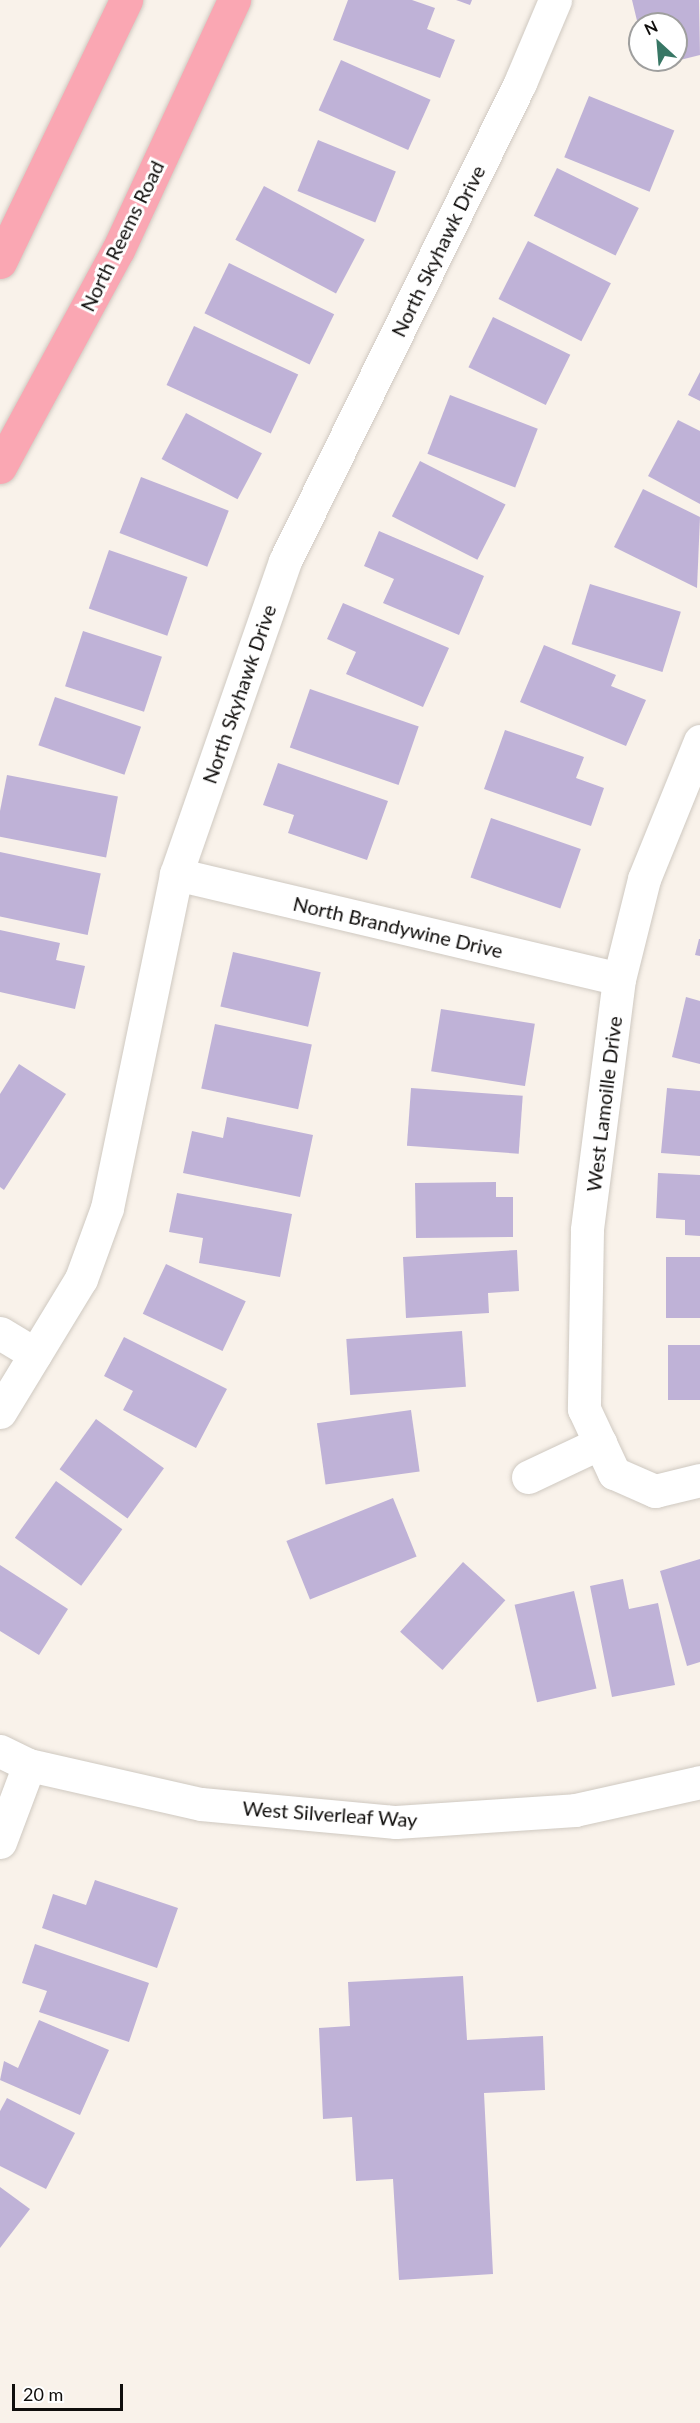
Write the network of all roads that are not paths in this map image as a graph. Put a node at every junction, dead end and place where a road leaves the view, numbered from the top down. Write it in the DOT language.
graph roads {
  1 [pos="126,0"];
  2 [pos="234,0"];
  3 [pos="555,0"];
  4 [pos="0,261"];
  5 [pos="0,467"];
  6 [pos="700,741"];
  7 [pos="176,874"];
  8 [pos="619,979"];
  9 [pos="0,1333"];
  10 [pos="35,1354"];
  11 [pos="0,1412"];
  12 [pos="600,1443"];
  13 [pos="528,1478"];
  14 [pos="700,1480"];
  15 [pos="14,1758"];
  16 [pos="700,1782"];
  17 [pos="0,1842"];
  1 -- 4 [label="main road"];
  2 -- 5 [label="main road, North Reems Road"];
  3 -- 7 [label="street, North Skyhawk Drive"];
  6 -- 8 [label="street, West Lamoille Drive"];
  7 -- 8 [label="street, North Brandywine Drive"];
  7 -- 10 [label="street, North Skyhawk Drive"];
  8 -- 12 [label="street, West Lamoille Drive"];
  9 -- 10 [label="street"];
  10 -- 11 [label="street, North Skyhawk Drive"];
  12 -- 13 [label="street"];
  12 -- 14 [label="street, West Lamoille Drive"];
  15 -- 16 [label="street, West Silverleaf Way"];
  15 -- 17 [label="street"];
}
